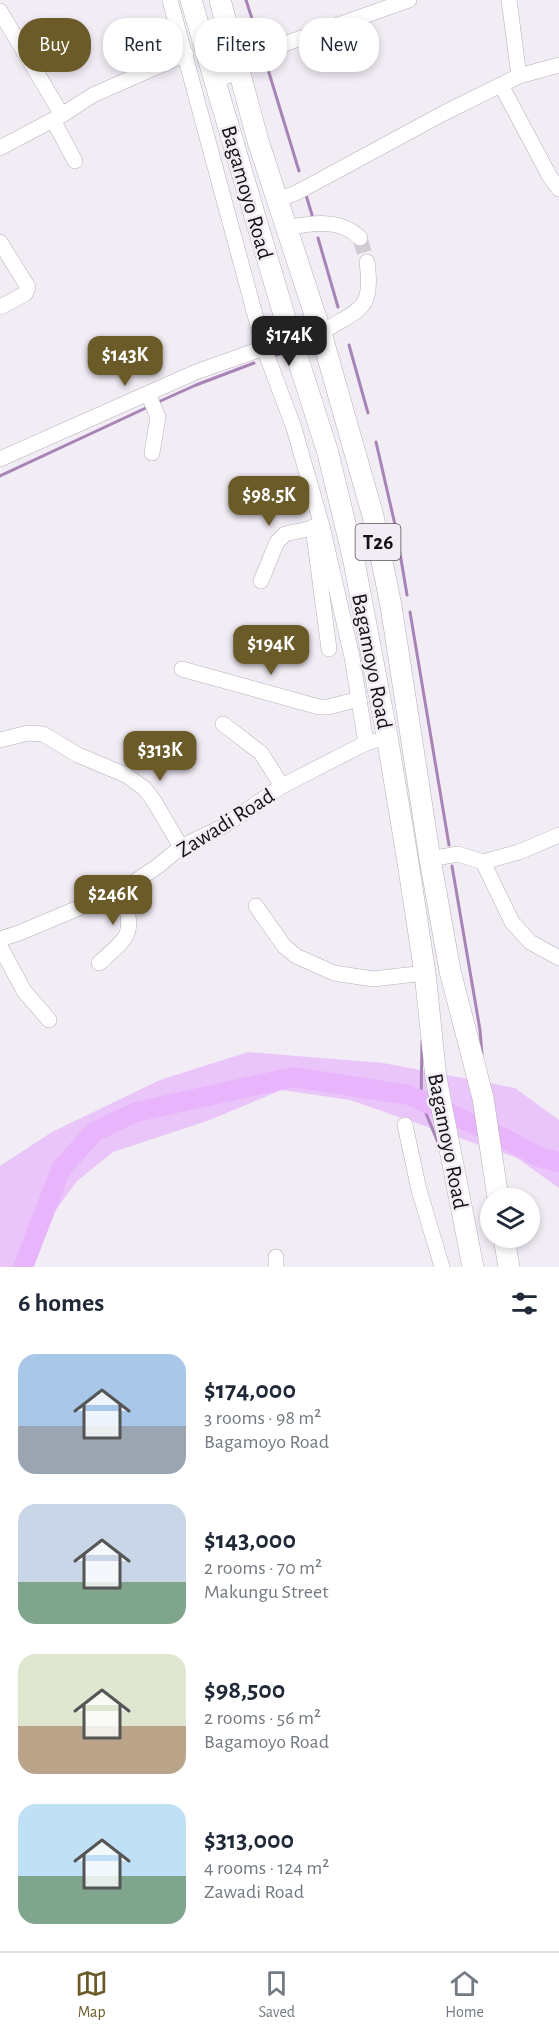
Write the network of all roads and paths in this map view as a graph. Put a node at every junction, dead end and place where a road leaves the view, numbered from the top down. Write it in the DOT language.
graph roads {
  1 [pos="170,0"];
  2 [pos="191,0"];
  3 [pos="220,0"];
  4 [pos="409,0"];
  5 [pos="509,0"];
  6 [pos="0,11"];
  7 [pos="225,18"];
  8 [pos="287,43"];
  9 [pos="186,54"];
  10 [pos="559,65"];
  11 [pos="237,72"];
  12 [pos="240,72"];
  13 [pos="519,76"];
  14 [pos="216,80"];
  15 [pos="501,85"];
  16 [pos="57,118"];
  17 [pos="0,148"];
  18 [pos="75,161"];
  19 [pos="559,189"];
  20 [pos="277,200"];
  21 [pos="286,228"];
  22 [pos="360,238"];
  23 [pos="0,242"];
  24 [pos="367,262"];
  25 [pos="0,307"];
  26 [pos="321,333"];
  27 [pos="264,348"];
  28 [pos="148,394"];
  29 [pos="152,453"];
  30 [pos="0,459"];
  31 [pos="317,526"];
  32 [pos="261,581"];
  33 [pos="328,649"];
  34 [pos="182,669"];
  35 [pos="359,699"];
  36 [pos="223,724"];
  37 [pos="387,736"];
  38 [pos="0,740"];
  39 [pos="366,743"];
  40 [pos="282,786"];
  41 [pos="559,835"];
  42 [pos="181,847"];
  43 [pos="430,859"];
  44 [pos="483,862"];
  45 [pos="124,889"];
  46 [pos="256,906"];
  47 [pos="0,939"];
  48 [pos="0,946"];
  49 [pos="559,958"];
  50 [pos="99,963"];
  51 [pos="425,973"];
  52 [pos="49,1020"];
  53 [pos="405,1125"];
  54 [pos="496,1188"];
  55 [pos="506,1248"];
  56 [pos="442,1267"];
  57 [pos="473,1267"];
  58 [pos="509,1267"];
  1 -- 9 [label="street"];
  2 -- 14 [label="highway, Bagamoyo Road / T26"];
  3 -- 7 [label="highway, Bagamoyo Road / T26"];
  4 -- 8 [label="street"];
  5 -- 13 [label="street"];
  6 -- 16 [label="street"];
  9 -- 16 [label="street"];
  9 -- 27 [label="street"];
  10 -- 13 [label="street"];
  11 -- 14 [label="street"];
  12 -- 20 [label="highway, Bagamoyo Road / T26"];
  13 -- 15 [label="street"];
  14 -- 37 [label="highway, Bagamoyo Road / T26"];
  15 -- 19 [label="street"];
  15 -- 20 [label="street"];
  16 -- 17 [label="street"];
  16 -- 18 [label="street"];
  20 -- 21 [label="highway, Bagamoyo Road / T26"];
  21 -- 22 [label="street"];
  21 -- 26 [label="highway, Bagamoyo Road / T26"];
  23 -- 25 [label="street"];
  24 -- 26 [label="street"];
  26 -- 43 [label="highway, Bagamoyo Road / T26"];
  27 -- 28 [label="street"];
  27 -- 31 [label="street"];
  28 -- 29 [label="street"];
  28 -- 30 [label="street"];
  31 -- 32 [label="street"];
  31 -- 33 [label="street"];
  31 -- 35 [label="street"];
  34 -- 35 [label="street"];
  35 -- 39 [label="street"];
  36 -- 40 [label="street"];
  37 -- 39 [label="street, Zawadi Road"];
  37 -- 51 [label="highway, Bagamoyo Road / T26"];
  38 -- 42 [label="street"];
  39 -- 40 [label="street, Zawadi Road"];
  40 -- 42 [label="street, Zawadi Road"];
  41 -- 44 [label="street"];
  42 -- 45 [label="street, Zawadi Road"];
  43 -- 44 [label="street"];
  43 -- 54 [label="highway, Bagamoyo Road / T26"];
  44 -- 49 [label="street"];
  45 -- 47 [label="street, Zawadi Road"];
  45 -- 50 [label="street"];
  46 -- 51 [label="street"];
  48 -- 52 [label="street"];
  51 -- 57 [label="highway, Bagamoyo Road / T26"];
  53 -- 56 [label="street"];
  55 -- 58 [label="highway"];
}
